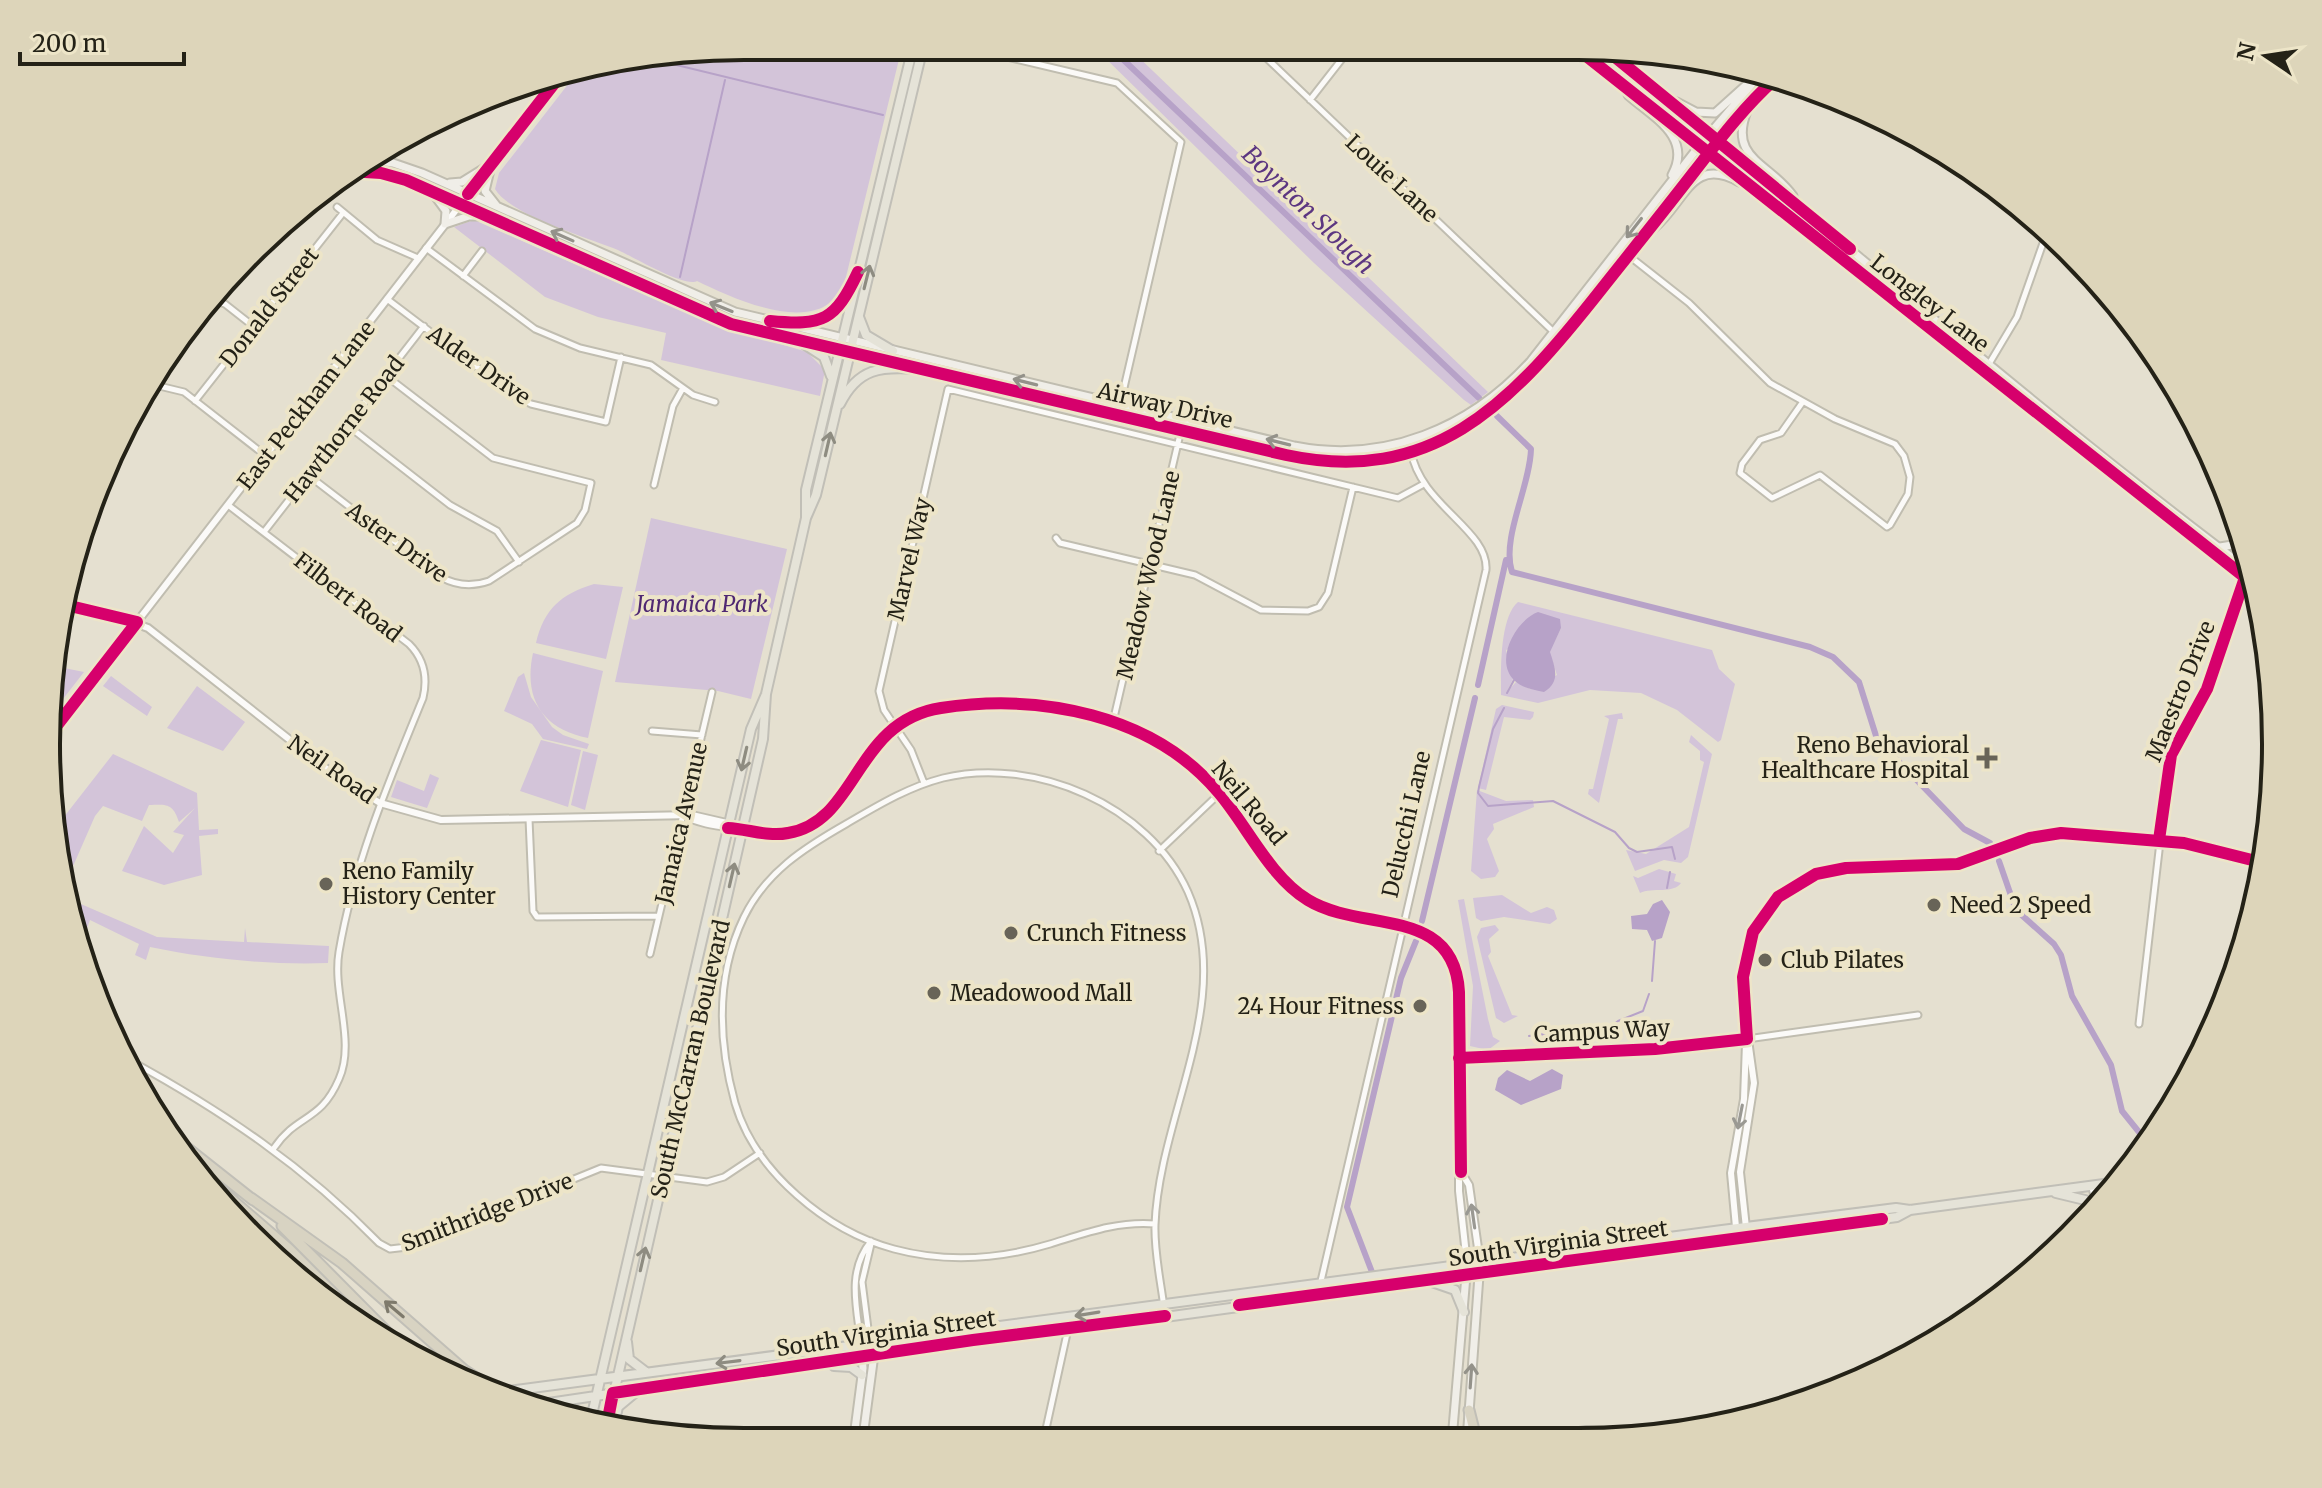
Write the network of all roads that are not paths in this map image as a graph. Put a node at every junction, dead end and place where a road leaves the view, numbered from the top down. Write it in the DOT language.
graph roads {
  1 [pos="910,60"];
  2 [pos="920,60"];
  3 [pos="1020,60"];
  4 [pos="1268,60"];
  5 [pos="1341,60"];
  6 [pos="1592,60"];
  7 [pos="1620,61"];
  8 [pos="1614,78"];
  9 [pos="1747,81"];
  10 [pos="1753,82"];
  11 [pos="1767,87"];
  12 [pos="551,88"];
  13 [pos="1662,94"];
  14 [pos="1310,100"];
  15 [pos="1754,100"];
  16 [pos="1705,139"];
  17 [pos="1714,147"];
  18 [pos="386,162"];
  19 [pos="491,164"];
  20 [pos="369,172"];
  21 [pos="442,182"];
  22 [pos="428,189"];
  23 [pos="468,194"];
  24 [pos="1661,194"];
  25 [pos="1762,195"];
  26 [pos="461,204"];
  27 [pos="1798,204"];
  28 [pos="337,207"];
  29 [pos="501,209"];
  30 [pos="343,213"];
  31 [pos="498,220"];
  32 [pos="445,224"];
  33 [pos="1645,234"];
  34 [pos="2043,243"];
  35 [pos="426,248"];
  36 [pos="1619,248"];
  37 [pos="482,251"];
  38 [pos="1628,255"];
  39 [pos="418,258"];
  40 [pos="858,272"];
  41 [pos="463,276"];
  42 [pos="387,299"];
  43 [pos="222,303"];
  44 [pos="858,315"];
  45 [pos="770,321"];
  46 [pos="253,326"];
  47 [pos="424,326"];
  48 [pos="1553,331"];
  49 [pos="1561,339"];
  50 [pos="847,340"];
  51 [pos="799,341"];
  52 [pos="839,350"];
  53 [pos="893,351"];
  54 [pos="849,353"];
  55 [pos="621,357"];
  56 [pos="1990,364"];
  57 [pos="918,369"];
  58 [pos="1984,372"];
  59 [pos="385,375"];
  60 [pos="831,385"];
  61 [pos="162,386"];
  62 [pos="683,388"];
  63 [pos="195,401"];
  64 [pos="715,402"];
  65 [pos="1802,403"];
  66 [pos="1120,405"];
  67 [pos="834,416"];
  68 [pos="1460,420"];
  69 [pos="347,425"];
  70 [pos="1182,429"];
  71 [pos="1248,435"];
  72 [pos="1178,445"];
  73 [pos="1411,451"];
  74 [pos="266,456"];
  75 [pos="308,475"];
  76 [pos="654,485"];
  77 [pos="1422,485"];
  78 [pos="1353,487"];
  79 [pos="228,505"];
  80 [pos="806,518"];
  81 [pos="264,532"];
  82 [pos="1056,538"];
  83 [pos="2232,545"];
  84 [pos="2220,547"];
  85 [pos="519,562"];
  86 [pos="1150,564"];
  87 [pos="2238,564"];
  88 [pos="2239,566"];
  89 [pos="2244,588"];
  90 [pos="74,607"];
  91 [pos="137,622"];
  92 [pos="712,692"];
  93 [pos="766,694"];
  94 [pos="61,721"];
  95 [pos="1113,722"];
  96 [pos="895,726"];
  97 [pos="652,731"];
  98 [pos="702,735"];
  99 [pos="924,783"];
  100 [pos="1220,793"];
  101 [pos="380,803"];
  102 [pos="683,815"];
  103 [pos="529,819"];
  104 [pos="728,825"];
  105 [pos="742,829"];
  106 [pos="2159,840"];
  107 [pos="1159,851"];
  108 [pos="2252,860"];
  109 [pos="659,916"];
  110 [pos="1403,926"];
  111 [pos="650,954"];
  112 [pos="1918,1015"];
  113 [pos="2139,1024"];
  114 [pos="1747,1039"];
  115 [pos="1459,1058"];
  116 [pos="142,1067"];
  117 [pos="274,1148"];
  118 [pos="760,1153"];
  119 [pos="199,1157"];
  120 [pos="1461,1172"];
  121 [pos="648,1174"];
  122 [pos="662,1178"];
  123 [pos="2101,1185"];
  124 [pos="2092,1186"];
  125 [pos="2052,1192"];
  126 [pos="2093,1193"];
  127 [pos="251,1198"];
  128 [pos="2086,1201"];
  129 [pos="243,1209"];
  130 [pos="1155,1224"];
  131 [pos="1742,1233"];
  132 [pos="871,1241"];
  133 [pos="1480,1262"];
  134 [pos="1467,1264"];
  135 [pos="1480,1273"];
  136 [pos="1467,1275"];
  137 [pos="1423,1281"];
  138 [pos="322,1282"];
  139 [pos="1319,1289"];
  140 [pos="1164,1305"];
  141 [pos="1464,1312"];
  142 [pos="1165,1316"];
  143 [pos="374,1319"];
  144 [pos="627,1328"];
  145 [pos="1068,1329"];
  146 [pos="867,1351"];
  147 [pos="813,1364"];
  148 [pos="461,1366"];
  149 [pos="646,1373"];
  150 [pos="862,1375"];
  151 [pos="616,1376"];
  152 [pos="600,1379"];
  153 [pos="640,1389"];
  154 [pos="518,1390"];
  155 [pos="613,1393"];
  156 [pos="596,1396"];
  157 [pos="557,1402"];
  158 [pos="1469,1410"];
  159 [pos="593,1411"];
  160 [pos="609,1415"];
  161 [pos="616,1416"];
  162 [pos="855,1428"];
  163 [pos="863,1428"];
  164 [pos="1046,1428"];
  165 [pos="1453,1428"];
  166 [pos="1468,1428"];
  167 [pos="1474,1428"];
  1 -- 40 [label="main road, South McCarran Boulevard"];
  44 -- 2 [label="main road, South McCarran Boulevard, one-way"];
  3 -- 66 [label="street"];
  4 -- 14 [label="street, Louie Lane"];
  5 -- 14 [label="street"];
  6 -- 8 [label="main road, Longley Lane"];
  7 -- 13 [label="main road, Longley Lane"];
  8 -- 16 [label="main road, Longley Lane"];
  8 -- 24 [label="main road"];
  9 -- 13 [label="main road"];
  10 -- 16 [label="main road, Airway Drive"];
  11 -- 15 [label="main road, Airway Drive"];
  12 -- 19 [label="street, East Peckham Lane"];
  13 -- 16 [label="main road, Longley Lane"];
  14 -- 48 [label="street, Louie Lane"];
  15 -- 17 [label="main road, Airway Drive"];
  15 -- 27 [label="main road"];
  16 -- 17 [label="main road, Longley Lane"];
  16 -- 17 [label="main road, Longley Lane"];
  16 -- 24 [label="main road, Airway Drive"];
  17 -- 25 [label="main road, Longley Lane"];
  17 -- 27 [label="main road, Longley Lane"];
  17 -- 33 [label="main road, Airway Drive"];
  18 -- 21 [label="main road, Airway Drive"];
  19 -- 21 [label="main road"];
  19 -- 23 [label="street, East Peckham Lane"];
  19 -- 29 [label="main road"];
  20 -- 22 [label="main road, Airway Drive"];
  21 -- 23 [label="main road, Airway Drive"];
  22 -- 26 [label="main road, Airway Drive"];
  22 -- 32 [label="main road"];
  23 -- 26 [label="street, East Peckham Lane"];
  23 -- 29 [label="main road, Airway Drive"];
  24 -- 36 [label="main road, Airway Drive, one-way"];
  25 -- 33 [label="main road"];
  25 -- 58 [label="main road, Longley Lane"];
  26 -- 31 [label="main road, Airway Drive"];
  26 -- 32 [label="street, East Peckham Lane"];
  27 -- 56 [label="main road, Longley Lane"];
  28 -- 30 [label="street"];
  45 -- 29 [label="main road, Airway Drive, one-way"];
  30 -- 39 [label="street"];
  30 -- 46 [label="street, Donald Street"];
  31 -- 32 [label="main road"];
  31 -- 51 [label="main road, Airway Drive"];
  32 -- 35 [label="street, East Peckham Lane"];
  33 -- 38 [label="main road, Airway Drive"];
  34 -- 56 [label="street"];
  35 -- 39 [label="street, East Peckham Lane"];
  35 -- 41 [label="street"];
  36 -- 38 [label="street"];
  36 -- 48 [label="main road, Airway Drive"];
  37 -- 41 [label="street"];
  38 -- 49 [label="main road, Airway Drive"];
  38 -- 65 [label="street"];
  39 -- 42 [label="street, East Peckham Lane"];
  40 -- 45 [label="main road"];
  40 -- 50 [label="main road, South McCarran Boulevard"];
  41 -- 55 [label="street"];
  42 -- 47 [label="street, Alder Drive"];
  42 -- 74 [label="street, East Peckham Lane"];
  43 -- 46 [label="street"];
  44 -- 50 [label="main road, South McCarran Boulevard"];
  44 -- 53 [label="main road"];
  45 -- 50 [label="main road, Airway Drive"];
  46 -- 63 [label="street, Donald Street"];
  47 -- 55 [label="street, Alder Drive"];
  47 -- 59 [label="street, Hawthorne Road"];
  48 -- 49 [label="street, Louie Lane"];
  48 -- 68 [label="main road, Airway Drive"];
  49 -- 73 [label="main road, Airway Drive"];
  50 -- 52 [label="main road, South McCarran Boulevard"];
  50 -- 53 [label="main road, Airway Drive"];
  50 -- 54 [label="main road, South McCarran Boulevard"];
  51 -- 52 [label="main road, Airway Drive"];
  51 -- 60 [label="main road"];
  52 -- 54 [label="main road, Airway Drive"];
  52 -- 60 [label="main road, South McCarran Boulevard"];
  66 -- 53 [label="main road, Airway Drive, one-way"];
  54 -- 57 [label="main road, Airway Drive"];
  54 -- 67 [label="main road, South McCarran Boulevard"];
  55 -- 62 [label="street"];
  56 -- 58 [label="street"];
  56 -- 84 [label="main road, Longley Lane"];
  57 -- 67 [label="main road"];
  57 -- 70 [label="main road, Airway Drive"];
  58 -- 88 [label="main road, Longley Lane"];
  59 -- 69 [label="street, Hawthorne Road"];
  59 -- 85 [label="street, Aster Drive"];
  60 -- 80 [label="main road, South McCarran Boulevard"];
  61 -- 63 [label="street"];
  62 -- 64 [label="street"];
  62 -- 76 [label="street"];
  63 -- 74 [label="street"];
  65 -- 65 [label="street"];
  66 -- 70 [label="main road"];
  66 -- 71 [label="main road, Airway Drive"];
  80 -- 67 [label="main road, South McCarran Boulevard, one-way"];
  68 -- 71 [label="main road, Airway Drive, one-way"];
  68 -- 73 [label="main road"];
  69 -- 75 [label="street, Hawthorne Road"];
  69 -- 85 [label="street"];
  70 -- 71 [label="main road"];
  70 -- 72 [label="street, Meadow Wood Lane"];
  70 -- 73 [label="main road, Airway Drive"];
  72 -- 78 [label="street"];
  72 -- 86 [label="street, Meadow Wood Lane"];
  72 -- 96 [label="street, Marvel Way"];
  73 -- 77 [label="street"];
  74 -- 79 [label="street, East Peckham Lane"];
  75 -- 81 [label="street, Hawthorne Road"];
  75 -- 85 [label="street, Aster Drive"];
  77 -- 78 [label="street"];
  77 -- 110 [label="street, Delucchi Lane"];
  78 -- 86 [label="street"];
  79 -- 81 [label="street, Filbert Road"];
  79 -- 91 [label="street, East Peckham Lane"];
  80 -- 93 [label="main road, South McCarran Boulevard"];
  81 -- 101 [label="street, Filbert Road"];
  82 -- 86 [label="street"];
  83 -- 84 [label="main road"];
  84 -- 87 [label="main road, Longley Lane"];
  86 -- 95 [label="street, Meadow Wood Lane"];
  89 -- 106 [label="street, Maestro Drive"];
  90 -- 91 [label="street, Neil Road"];
  91 -- 94 [label="street, East Peckham Lane"];
  91 -- 101 [label="street, Neil Road"];
  92 -- 98 [label="street, Jamaica Avenue"];
  93 -- 104 [label="main road, South McCarran Boulevard, one-way"];
  93 -- 105 [label="main road, South McCarran Boulevard"];
  95 -- 96 [label="street, Neil Road"];
  95 -- 100 [label="street, Neil Road"];
  96 -- 99 [label="street, Marvel Way"];
  96 -- 105 [label="street, Neil Road"];
  97 -- 98 [label="street"];
  98 -- 102 [label="street, Jamaica Avenue"];
  99 -- 107 [label="street"];
  99 -- 118 [label="street"];
  100 -- 107 [label="street"];
  100 -- 110 [label="street, Neil Road"];
  101 -- 103 [label="street, Neil Road"];
  101 -- 117 [label="street, Filbert Road"];
  102 -- 103 [label="street, Neil Road"];
  102 -- 104 [label="street, Neil Road"];
  102 -- 109 [label="street, Jamaica Avenue"];
  103 -- 109 [label="street"];
  104 -- 105 [label="street, Neil Road"];
  104 -- 121 [label="main road, South McCarran Boulevard"];
  122 -- 105 [label="main road, South McCarran Boulevard, one-way"];
  106 -- 108 [label="street"];
  106 -- 113 [label="street, Maestro Drive"];
  106 -- 114 [label="street"];
  107 -- 130 [label="street"];
  109 -- 111 [label="street, Jamaica Avenue"];
  110 -- 115 [label="street, Neil Road"];
  110 -- 139 [label="street, Delucchi Lane"];
  112 -- 114 [label="street, Campus Way"];
  114 -- 115 [label="street, Campus Way"];
  114 -- 131 [label="street"];
  115 -- 120 [label="street, Neil Road"];
  116 -- 117 [label="street, Smithridge Drive"];
  117 -- 121 [label="street, Smithridge Drive"];
  118 -- 122 [label="street, Smithridge Drive"];
  118 -- 132 [label="street"];
  119 -- 127 [label="highway"];
  133 -- 120 [label="street, Neil Road, one-way"];
  120 -- 134 [label="street, Neil Road"];
  121 -- 122 [label="street, Smithridge Drive"];
  121 -- 152 [label="main road, South McCarran Boulevard"];
  144 -- 122 [label="main road, South McCarran Boulevard, one-way"];
  123 -- 124 [label="main road, South Virginia Street"];
  124 -- 125 [label="main road, South Virginia Street"];
  124 -- 126 [label="street"];
  125 -- 128 [label="main road"];
  125 -- 131 [label="main road, South Virginia Street"];
  127 -- 143 [label="highway"];
  148 -- 127 [label="highway, one-way"];
  129 -- 138 [label="highway"];
  130 -- 132 [label="street"];
  130 -- 140 [label="street"];
  131 -- 133 [label="main road, South Virginia Street"];
  131 -- 135 [label="main road, South Virginia Street"];
  132 -- 146 [label="street"];
  133 -- 134 [label="main road, South Virginia Street"];
  133 -- 135 [label="main road, Neil Road"];
  134 -- 136 [label="main road, Neil Road"];
  134 -- 139 [label="main road, South Virginia Street"];
  135 -- 136 [label="main road, South Virginia Street"];
  158 -- 135 [label="main road, Neil Road, one-way"];
  136 -- 137 [label="main road, South Virginia Street"];
  136 -- 141 [label="main road, Neil Road"];
  137 -- 139 [label="main road, South Virginia Street"];
  137 -- 141 [label="main road"];
  139 -- 140 [label="main road, South Virginia Street"];
  139 -- 142 [label="main road, South Virginia Street"];
  140 -- 142 [label="street"];
  140 -- 146 [label="main road, South Virginia Street, one-way"];
  141 -- 165 [label="main road, Neil Road"];
  142 -- 145 [label="main road, South Virginia Street"];
  144 -- 149 [label="main road"];
  144 -- 151 [label="main road, South McCarran Boulevard"];
  145 -- 146 [label="main road, South Virginia Street"];
  145 -- 164 [label="street"];
  146 -- 147 [label="main road, South Virginia Street"];
  146 -- 149 [label="main road, South Virginia Street, one-way"];
  146 -- 150 [label="main road"];
  146 -- 163 [label="main road"];
  147 -- 150 [label="main road"];
  147 -- 153 [label="main road, South Virginia Street"];
  149 -- 151 [label="main road, South Virginia Street"];
  150 -- 162 [label="main road"];
  151 -- 152 [label="main road, South Virginia Street"];
  151 -- 155 [label="main road, South McCarran Boulevard"];
  152 -- 154 [label="main road, South Virginia Street"];
  152 -- 156 [label="main road, South McCarran Boulevard"];
  153 -- 155 [label="main road, South Virginia Street"];
  153 -- 161 [label="main road"];
  155 -- 156 [label="main road, South Virginia Street"];
  155 -- 160 [label="main road, South McCarran Boulevard"];
  156 -- 157 [label="main road, South Virginia Street"];
  156 -- 159 [label="main road, South McCarran Boulevard"];
  158 -- 166 [label="main road, Neil Road"];
  158 -- 167 [label="highway"];
}
